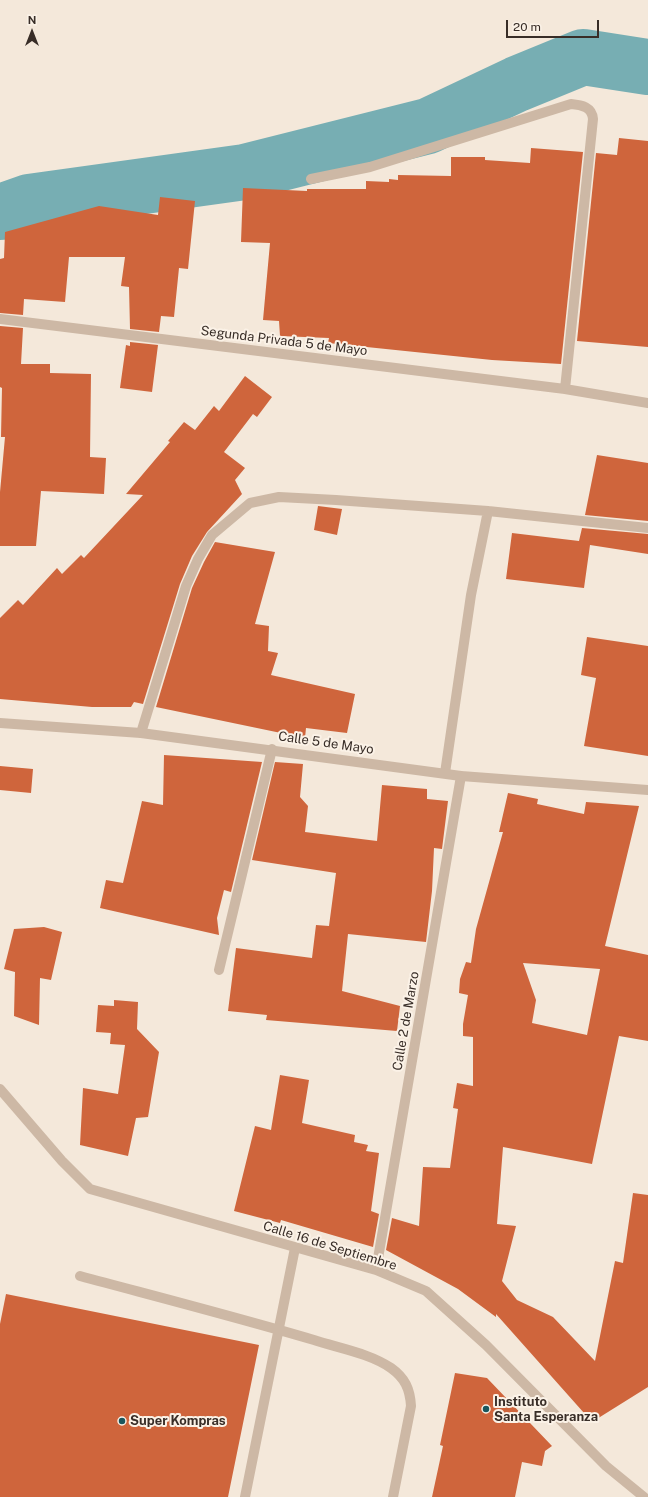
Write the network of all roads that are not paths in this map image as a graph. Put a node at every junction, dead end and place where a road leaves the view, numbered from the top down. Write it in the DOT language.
graph roads {
  1 [pos="311,179"];
  2 [pos="0,319"];
  3 [pos="565,389"];
  4 [pos="648,403"];
  5 [pos="488,511"];
  6 [pos="648,528"];
  7 [pos="0,723"];
  8 [pos="141,733"];
  9 [pos="272,749"];
  10 [pos="445,772"];
  11 [pos="461,776"];
  12 [pos="648,790"];
  13 [pos="219,970"];
  14 [pos="0,1089"];
  15 [pos="295,1248"];
  16 [pos="376,1270"];
  17 [pos="80,1276"];
  18 [pos="279,1330"];
  19 [pos="245,1497"];
  20 [pos="393,1497"];
  21 [pos="644,1497"];
  1 -- 3 [label="street"];
  2 -- 3 [label="street, Segunda Privada 5 de Mayo"];
  3 -- 4 [label="street, Segunda Privada 5 de Mayo"];
  5 -- 6 [label="street"];
  5 -- 8 [label="street"];
  5 -- 10 [label="street"];
  7 -- 8 [label="street, Calle 5 de Mayo"];
  8 -- 9 [label="street, Calle 5 de Mayo"];
  9 -- 10 [label="street, Calle 5 de Mayo"];
  9 -- 13 [label="street"];
  10 -- 11 [label="street, Calle 5 de Mayo"];
  11 -- 12 [label="street, Calle 5 de Mayo"];
  11 -- 16 [label="street, Calle 2 de Marzo"];
  14 -- 15 [label="street, Calle 16 de Septiembre"];
  15 -- 16 [label="street, Calle 16 de Septiembre"];
  15 -- 18 [label="street"];
  16 -- 21 [label="street, Calle 16 de Septiembre"];
  17 -- 18 [label="street"];
  18 -- 19 [label="street"];
  18 -- 20 [label="street"];
}
